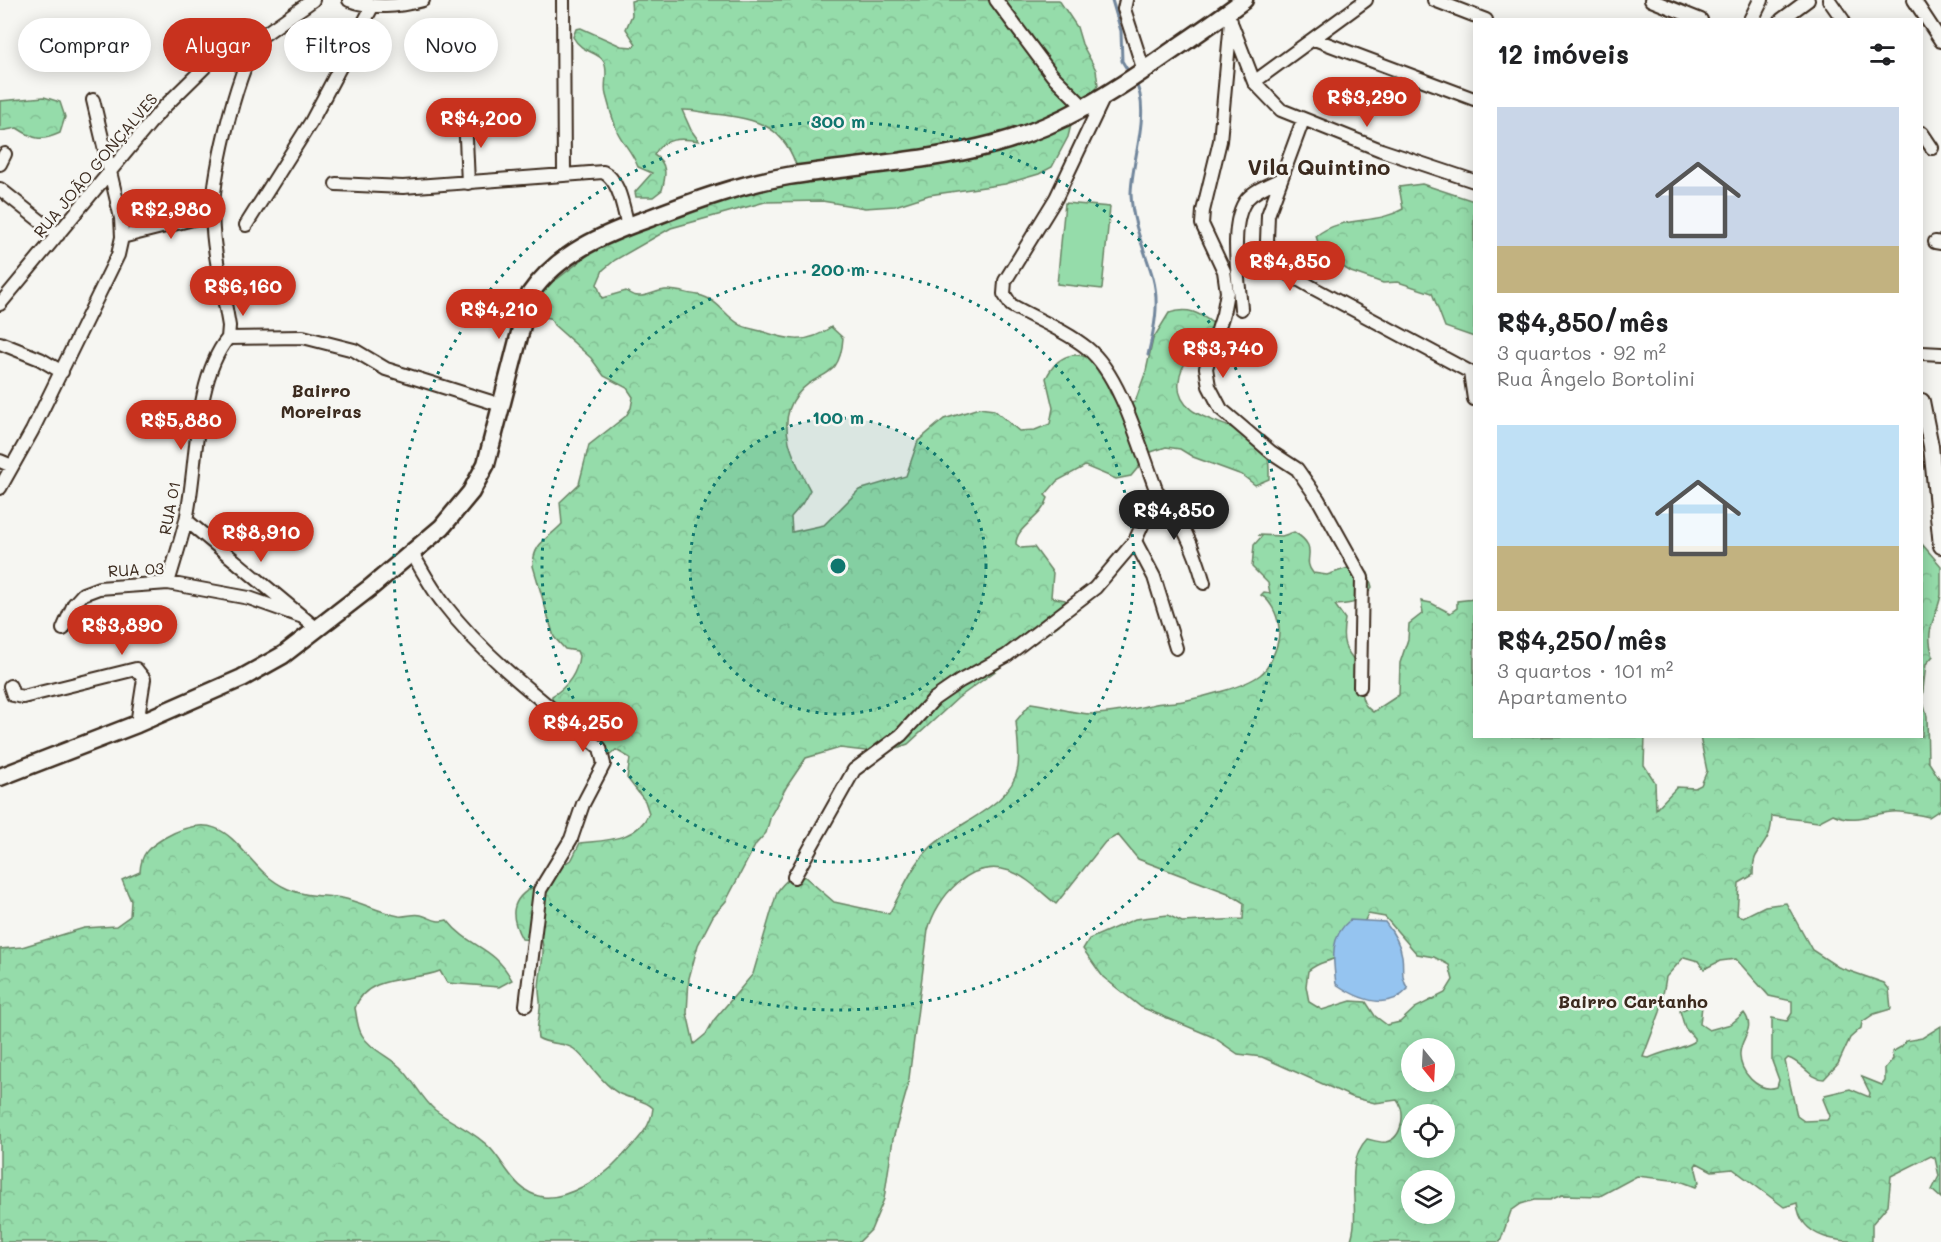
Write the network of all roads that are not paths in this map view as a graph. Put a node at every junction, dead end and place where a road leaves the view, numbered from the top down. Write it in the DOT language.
graph roads {
  1 [pos="313,0"];
  2 [pos="349,0"];
  3 [pos="423,0"];
  4 [pos="563,0"];
  5 [pos="996,0"];
  6 [pos="1125,0"];
  7 [pos="1244,0"];
  8 [pos="1366,0"];
  9 [pos="1434,0"];
  10 [pos="1651,0"];
  11 [pos="1761,0"];
  12 [pos="1808,0"];
  13 [pos="1829,0"];
  14 [pos="1914,0"];
  15 [pos="372,8"];
  16 [pos="1229,17"];
  17 [pos="1481,18"];
  18 [pos="1696,18"];
  19 [pos="1752,18"];
  20 [pos="1784,18"];
  21 [pos="1841,18"];
  22 [pos="272,29"];
  23 [pos="1314,39"];
  24 [pos="1941,41"];
  25 [pos="200,72"];
  26 [pos="244,72"];
  27 [pos="1142,72"];
  28 [pos="1254,82"];
  29 [pos="1110,94"];
  30 [pos="1473,99"];
  31 [pos="93,100"];
  32 [pos="1086,109"];
  33 [pos="465,116"];
  34 [pos="1303,120"];
  35 [pos="1923,134"];
  36 [pos="1932,148"];
  37 [pos="111,171"];
  38 [pos="564,173"];
  39 [pos="1279,180"];
  40 [pos="1473,182"];
  41 [pos="336,183"];
  42 [pos="468,183"];
  43 [pos="0,189"];
  44 [pos="213,214"];
  45 [pos="246,225"];
  46 [pos="628,226"];
  47 [pos="58,236"];
  48 [pos="122,237"];
  49 [pos="0,304"];
  50 [pos="1241,309"];
  51 [pos="228,338"];
  52 [pos="0,343"];
  53 [pos="1923,353"];
  54 [pos="1941,354"];
  55 [pos="1472,371"];
  56 [pos="62,372"];
  57 [pos="501,405"];
  58 [pos="1923,414"];
  59 [pos="1926,451"];
  60 [pos="6,464"];
  61 [pos="0,488"];
  62 [pos="1157,492"];
  63 [pos="186,520"];
  64 [pos="1135,541"];
  65 [pos="1941,546"];
  66 [pos="412,553"];
  67 [pos="168,583"];
  68 [pos="1204,583"];
  69 [pos="300,616"];
  70 [pos="63,629"];
  71 [pos="317,629"];
  72 [pos="1176,648"];
  73 [pos="10,686"];
  74 [pos="1360,687"];
  75 [pos="136,724"];
  76 [pos="0,777"];
  77 [pos="794,877"];
  78 [pos="526,1005"];
  1 -- 22 [label="street, RUA JOÃO GONÇALVES"];
  2 -- 15 [label="street"];
  3 -- 15 [label="street"];
  4 -- 38 [label="street"];
  5 -- 32 [label="street"];
  6 -- 27 [label="street"];
  7 -- 16 [label="main road"];
  8 -- 23 [label="street"];
  9 -- 17 [label="street"];
  10 -- 18 [label="street"];
  11 -- 19 [label="street"];
  12 -- 20 [label="street"];
  13 -- 21 [label="street"];
  14 -- 24 [label="street"];
  15 -- 45 [label="street"];
  16 -- 27 [label="main road"];
  16 -- 28 [label="street"];
  16 -- 74 [label="street"];
  23 -- 28 [label="street"];
  23 -- 30 [label="street"];
  25 -- 37 [label="street, RUA JOÃO GONÇALVES"];
  26 -- 44 [label="street"];
  27 -- 29 [label="main road"];
  28 -- 34 [label="street"];
  29 -- 32 [label="main road"];
  29 -- 62 [label="street"];
  31 -- 37 [label="street"];
  32 -- 46 [label="main road"];
  33 -- 42 [label="street"];
  34 -- 39 [label="street"];
  34 -- 40 [label="street"];
  35 -- 36 [label="street"];
  37 -- 47 [label="street, RUA JOÃO GONÇALVES"];
  37 -- 48 [label="street"];
  38 -- 42 [label="street"];
  38 -- 46 [label="street"];
  39 -- 50 [label="street"];
  39 -- 55 [label="street"];
  41 -- 42 [label="street"];
  43 -- 47 [label="street"];
  44 -- 48 [label="street"];
  44 -- 51 [label="street"];
  46 -- 57 [label="main road"];
  47 -- 49 [label="street, RUA JOÃO GONÇALVES"];
  48 -- 56 [label="street"];
  51 -- 57 [label="street"];
  51 -- 63 [label="street, RUA 01"];
  52 -- 56 [label="street"];
  53 -- 54 [label="street"];
  56 -- 60 [label="street"];
  57 -- 66 [label="main road"];
  58 -- 59 [label="street"];
  59 -- 65 [label="street"];
  60 -- 61 [label="street"];
  62 -- 64 [label="street"];
  62 -- 68 [label="street"];
  63 -- 67 [label="street, RUA 01"];
  63 -- 69 [label="street"];
  64 -- 72 [label="street"];
  64 -- 77 [label="street"];
  66 -- 71 [label="main road"];
  66 -- 78 [label="street"];
  67 -- 69 [label="street, RUA 03"];
  67 -- 70 [label="street, RUA 03"];
  69 -- 71 [label="street"];
  71 -- 75 [label="main road"];
  73 -- 75 [label="street"];
  75 -- 76 [label="main road"];
}
